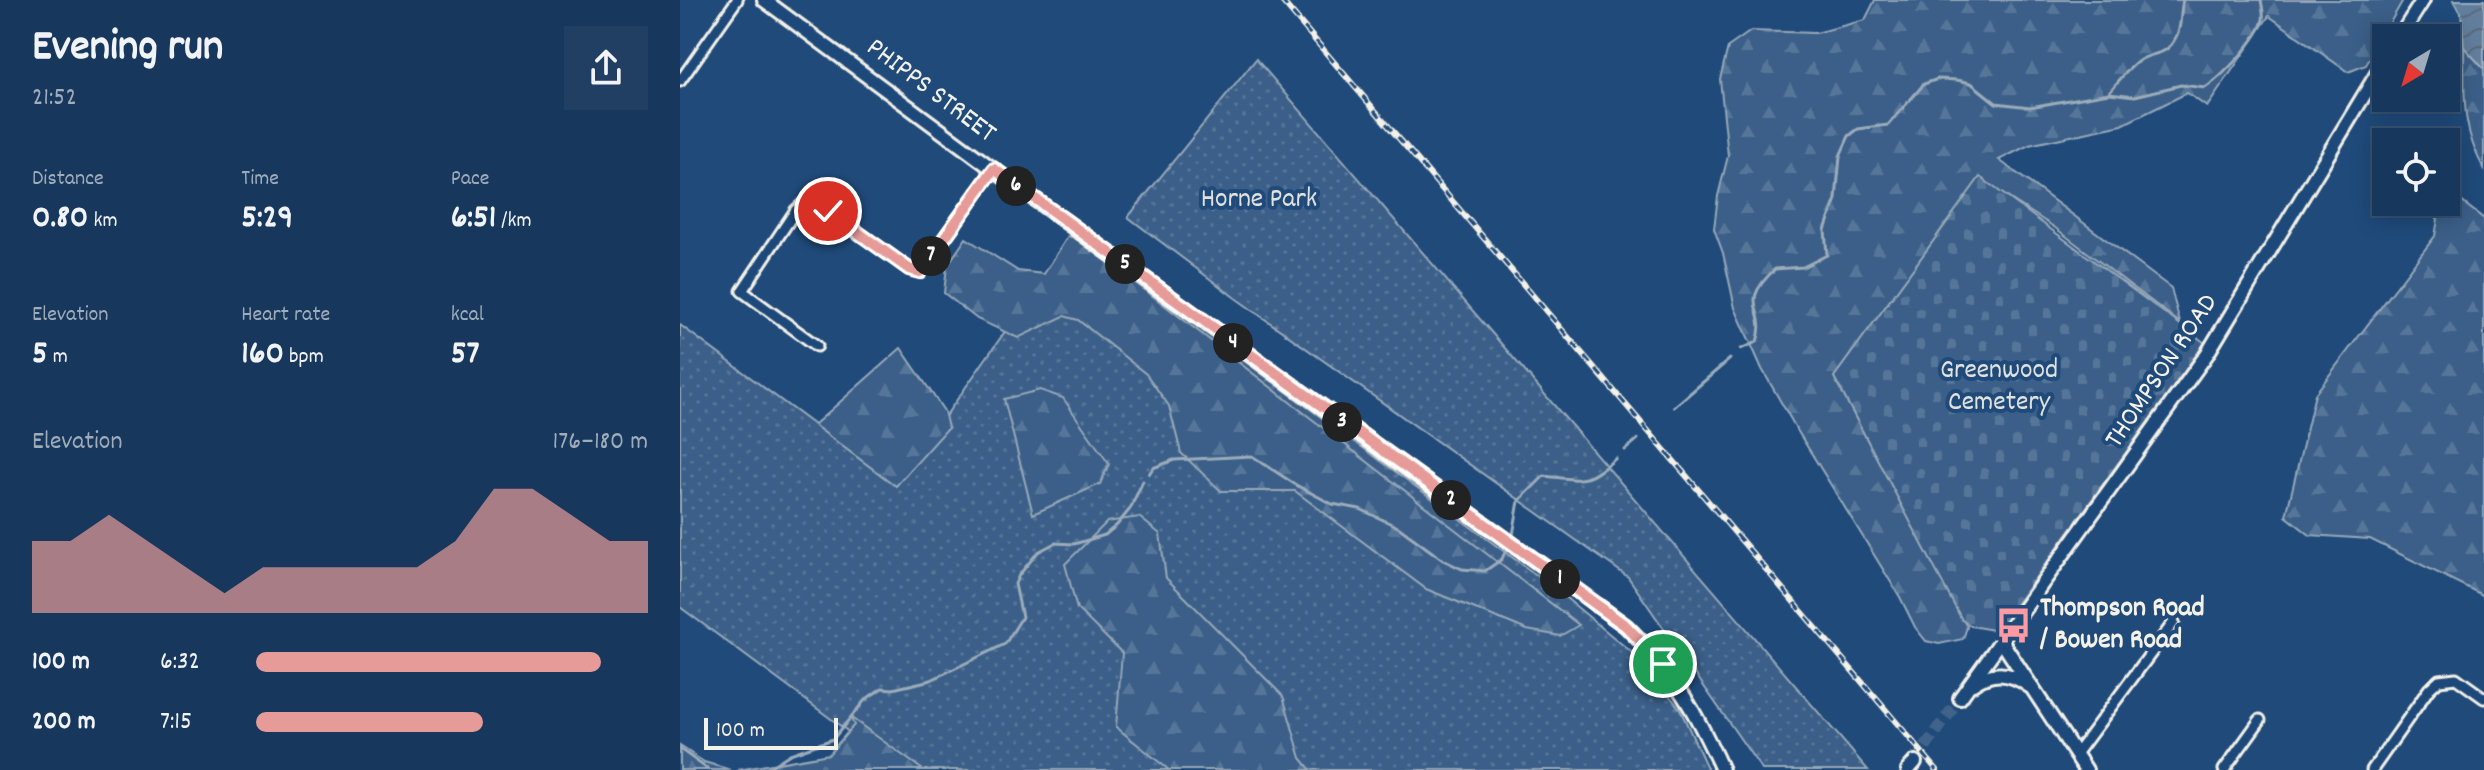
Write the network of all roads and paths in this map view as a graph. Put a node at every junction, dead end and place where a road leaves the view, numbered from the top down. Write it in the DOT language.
graph roads {
  1 [pos="737,0"];
  2 [pos="764,0"];
  3 [pos="2423,0"];
  4 [pos="2408,24"];
  5 [pos="680,81"];
  6 [pos="2372,82"];
  7 [pos="994,169"];
  8 [pos="817,346"];
  9 [pos="2174,622"];
  10 [pos="2002,642"];
  11 [pos="2484,698"];
  12 [pos="2042,701"];
  13 [pos="2260,720"];
  14 [pos="2076,754"];
  15 [pos="1722,770"];
  16 [pos="2086,770"];
  17 [pos="2224,770"];
  18 [pos="2372,770"];
  1 -- 5 [label="street"];
  2 -- 7 [label="main road, PHIPPS STREET"];
  3 -- 4 [label="main road"];
  6 -- 10 [label="main road, THOMPSON ROAD"];
  7 -- 8 [label="street"];
  7 -- 15 [label="main road, PHIPPS STREET"];
  9 -- 14 [label="street"];
  10 -- 12 [label="main road"];
  10 -- 12 [label="main road, THOMPSON ROAD"];
  11 -- 18 [label="street"];
  12 -- 14 [label="main road"];
  13 -- 17 [label="street"];
  14 -- 16 [label="main road"];
}
